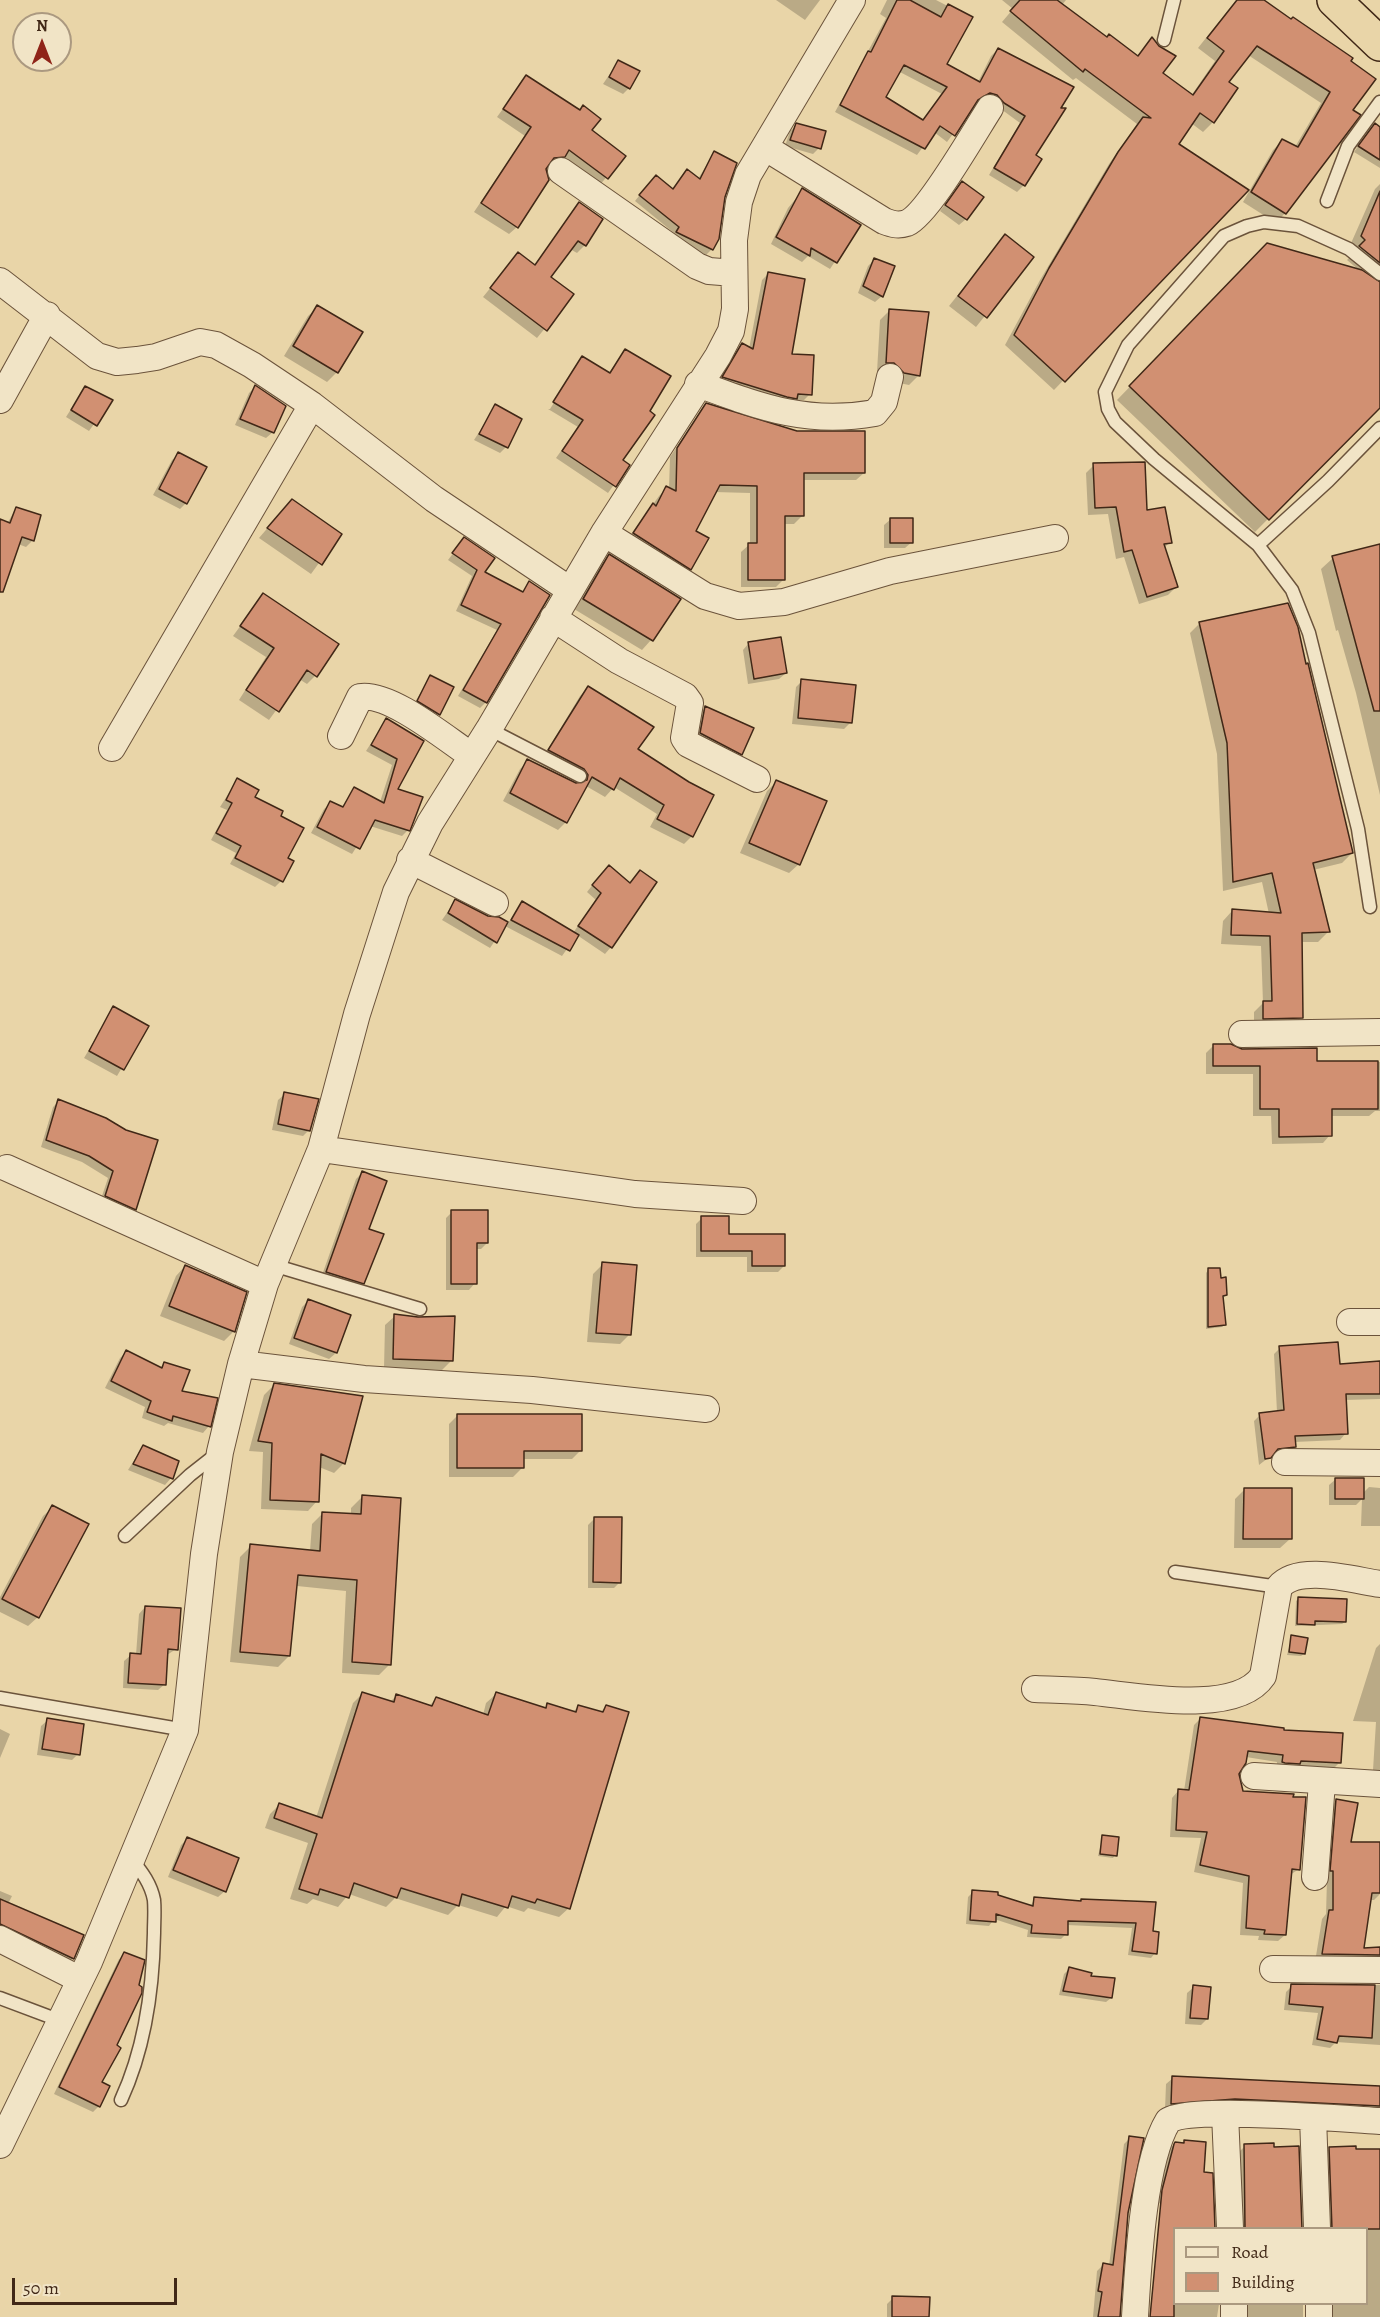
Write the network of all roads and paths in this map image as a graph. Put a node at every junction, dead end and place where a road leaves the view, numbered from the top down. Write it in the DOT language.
graph roads {
  1 [pos="852,0"];
  2 [pos="1174,0"];
  3 [pos="1342,3"];
  4 [pos="1164,40"];
  5 [pos="1380,44"];
  6 [pos="1380,102"];
  7 [pos="990,108"];
  8 [pos="766,148"];
  9 [pos="561,171"];
  10 [pos="1327,201"];
  11 [pos="735,273"];
  12 [pos="1380,274"];
  13 [pos="0,281"];
  14 [pos="47,315"];
  15 [pos="890,378"];
  16 [pos="698,384"];
  17 [pos="0,400"];
  18 [pos="312,405"];
  19 [pos="1380,429"];
  20 [pos="604,532"];
  21 [pos="1055,538"];
  22 [pos="1258,545"];
  23 [pos="570,590"];
  24 [pos="553,618"];
  25 [pos="489,729"];
  26 [pos="341,736"];
  27 [pos="112,748"];
  28 [pos="472,756"];
  29 [pos="580,776"];
  30 [pos="758,779"];
  31 [pos="410,860"];
  32 [pos="495,903"];
  33 [pos="1371,907"];
  34 [pos="1380,1032"];
  35 [pos="1242,1034"];
  36 [pos="321,1149"];
  37 [pos="8,1168"];
  38 [pos="743,1201"];
  39 [pos="269,1275"];
  40 [pos="420,1308"];
  41 [pos="1350,1322"];
  42 [pos="1380,1322"];
  43 [pos="241,1364"];
  44 [pos="706,1409"];
  45 [pos="220,1452"];
  46 [pos="1285,1462"];
  47 [pos="1380,1463"];
  48 [pos="125,1536"];
  49 [pos="1175,1572"];
  50 [pos="1380,1584"];
  51 [pos="1280,1587"];
  52 [pos="1035,1689"];
  53 [pos="0,1698"];
  54 [pos="185,1730"];
  55 [pos="1254,1776"];
  56 [pos="1322,1782"];
  57 [pos="1380,1784"];
  58 [pos="132,1860"];
  59 [pos="1315,1877"];
  60 [pos="0,1939"];
  61 [pos="1273,1969"];
  62 [pos="1380,1970"];
  63 [pos="79,1979"];
  64 [pos="0,1998"];
  65 [pos="61,2021"];
  66 [pos="122,2100"];
  67 [pos="1225,2114"];
  68 [pos="1313,2117"];
  69 [pos="1380,2121"];
  70 [pos="0,2145"];
  71 [pos="1230,2227"];
  72 [pos="1317,2227"];
  73 [pos="1135,2317"];
  1 -- 8 [label="street"];
  2 -- 4 [label="lane"];
  3 -- 5 [label="highway"];
  6 -- 10 [label="lane"];
  7 -- 8 [label="street"];
  8 -- 11 [label="street"];
  9 -- 11 [label="street"];
  11 -- 16 [label="street"];
  12 -- 22 [label="lane"];
  13 -- 14 [label="street"];
  14 -- 17 [label="street"];
  14 -- 18 [label="street"];
  15 -- 16 [label="street"];
  16 -- 20 [label="street"];
  18 -- 23 [label="street"];
  18 -- 27 [label="street"];
  19 -- 22 [label="lane"];
  20 -- 21 [label="street"];
  20 -- 23 [label="street"];
  22 -- 33 [label="lane"];
  23 -- 24 [label="street"];
  24 -- 25 [label="street"];
  24 -- 30 [label="street"];
  25 -- 28 [label="street"];
  25 -- 29 [label="lane"];
  26 -- 28 [label="street"];
  28 -- 31 [label="street"];
  31 -- 32 [label="street"];
  31 -- 36 [label="street"];
  34 -- 35 [label="street"];
  36 -- 38 [label="street"];
  36 -- 39 [label="street"];
  37 -- 39 [label="street"];
  39 -- 40 [label="lane"];
  39 -- 43 [label="street"];
  41 -- 42 [label="street"];
  43 -- 44 [label="street"];
  43 -- 45 [label="street"];
  45 -- 48 [label="lane"];
  45 -- 54 [label="street"];
  46 -- 47 [label="street"];
  49 -- 51 [label="lane"];
  50 -- 51 [label="street"];
  51 -- 52 [label="street"];
  53 -- 54 [label="lane"];
  54 -- 58 [label="street"];
  55 -- 56 [label="street"];
  56 -- 57 [label="street"];
  56 -- 59 [label="street"];
  58 -- 63 [label="street"];
  58 -- 66 [label="lane"];
  60 -- 63 [label="street"];
  61 -- 62 [label="street"];
  63 -- 65 [label="street"];
  64 -- 65 [label="lane"];
  65 -- 70 [label="street"];
  67 -- 68 [label="street"];
  67 -- 71 [label="street"];
  67 -- 73 [label="street"];
  68 -- 69 [label="street"];
  68 -- 72 [label="street"];
}
